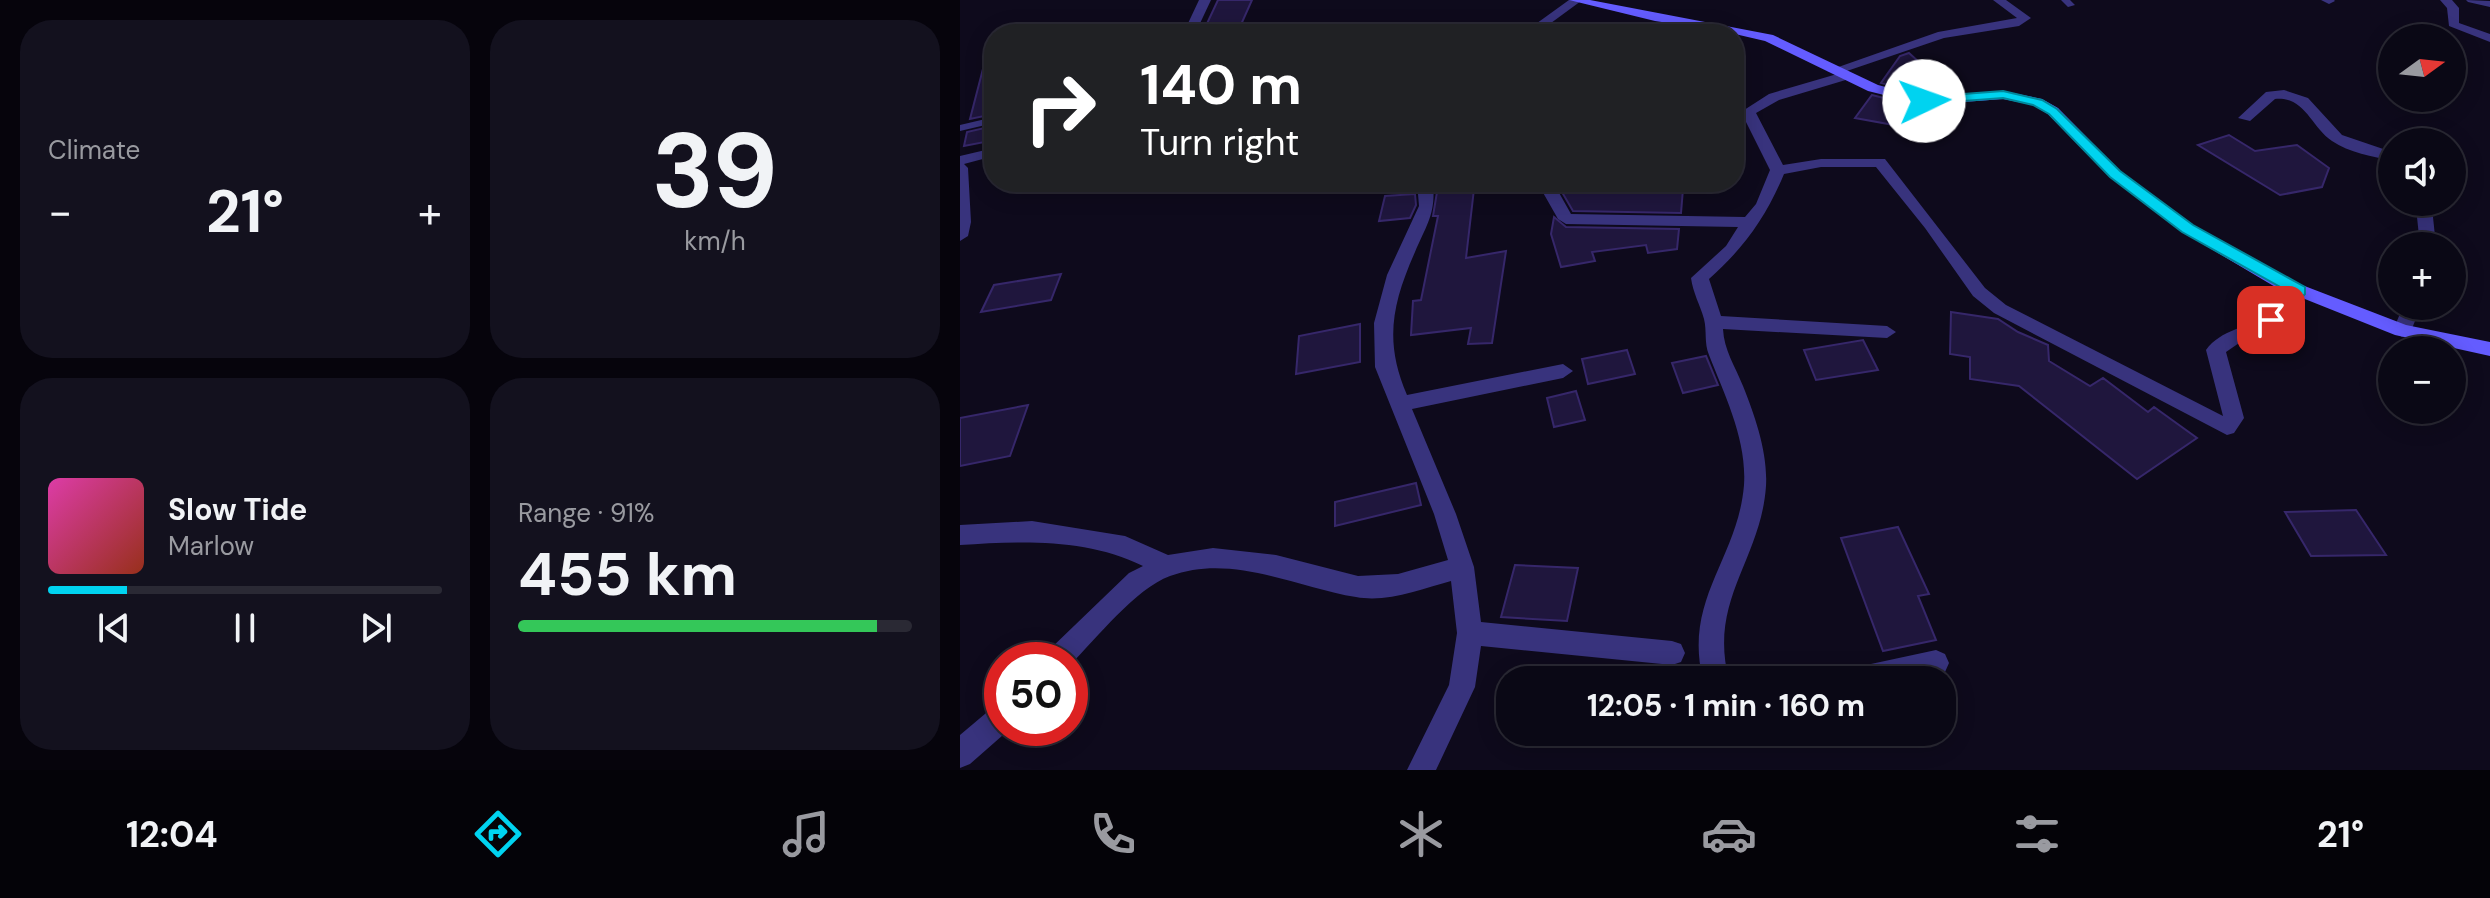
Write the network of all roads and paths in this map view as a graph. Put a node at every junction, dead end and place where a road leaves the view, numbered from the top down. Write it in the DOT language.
graph roads {
  1 [pos="1205,0"];
  2 [pos="1999,0"];
  3 [pos="2446,0"];
  4 [pos="2472,0"];
  5 [pos="1575,1"];
  6 [pos="2490,4"];
  7 [pos="1194,24"];
  8 [pos="1542,24"];
  9 [pos="1696,24"];
  10 [pos="1744,33"];
  11 [pos="2490,38"];
  12 [pos="1838,74"];
  13 [pos="2245,118"];
  14 [pos="984,122"];
  15 [pos="960,128"];
  16 [pos="2378,152"];
  17 [pos="984,155"];
  18 [pos="960,161"];
  19 [pos="960,168"];
  20 [pos="1778,170"];
  21 [pos="1426,192"];
  22 [pos="1551,192"];
  23 [pos="1749,222"];
  24 [pos="960,236"];
  25 [pos="2299,291"];
  26 [pos="2406,320"];
  27 [pos="1714,322"];
  28 [pos="2402,331"];
  29 [pos="1887,332"];
  30 [pos="2490,349"];
  31 [pos="1563,371"];
  32 [pos="1401,404"];
  33 [pos="960,535"];
  34 [pos="1166,566"];
  35 [pos="1462,567"];
  36 [pos="1470,633"];
  37 [pos="1075,642"];
  38 [pos="1672,653"];
  39 [pos="1936,663"];
  40 [pos="1710,666"];
  41 [pos="1922,666"];
  42 [pos="984,733"];
  43 [pos="960,754"];
  44 [pos="1421,770"];
  1 -- 7 [label="street"];
  2 -- 12 [label="street"];
  3 -- 11 [label="street"];
  4 -- 6 [label="street"];
  5 -- 8 [label="street"];
  5 -- 9 [label="main road"];
  10 -- 12 [label="main road"];
  12 -- 20 [label="street"];
  12 -- 25 [label="main road"];
  13 -- 16 [label="street"];
  14 -- 15 [label="lane"];
  17 -- 18 [label="street"];
  19 -- 24 [label="street"];
  20 -- 23 [label="street"];
  20 -- 25 [label="street"];
  21 -- 32 [label="street"];
  22 -- 23 [label="street"];
  23 -- 27 [label="street"];
  25 -- 28 [label="main road"];
  26 -- 28 [label="street"];
  27 -- 29 [label="street"];
  27 -- 40 [label="street"];
  28 -- 30 [label="main road"];
  31 -- 32 [label="street"];
  32 -- 35 [label="street"];
  33 -- 34 [label="street"];
  34 -- 35 [label="street"];
  34 -- 37 [label="street"];
  35 -- 36 [label="street"];
  36 -- 38 [label="street"];
  36 -- 44 [label="street"];
  39 -- 41 [label="street"];
  42 -- 43 [label="street"];
}
